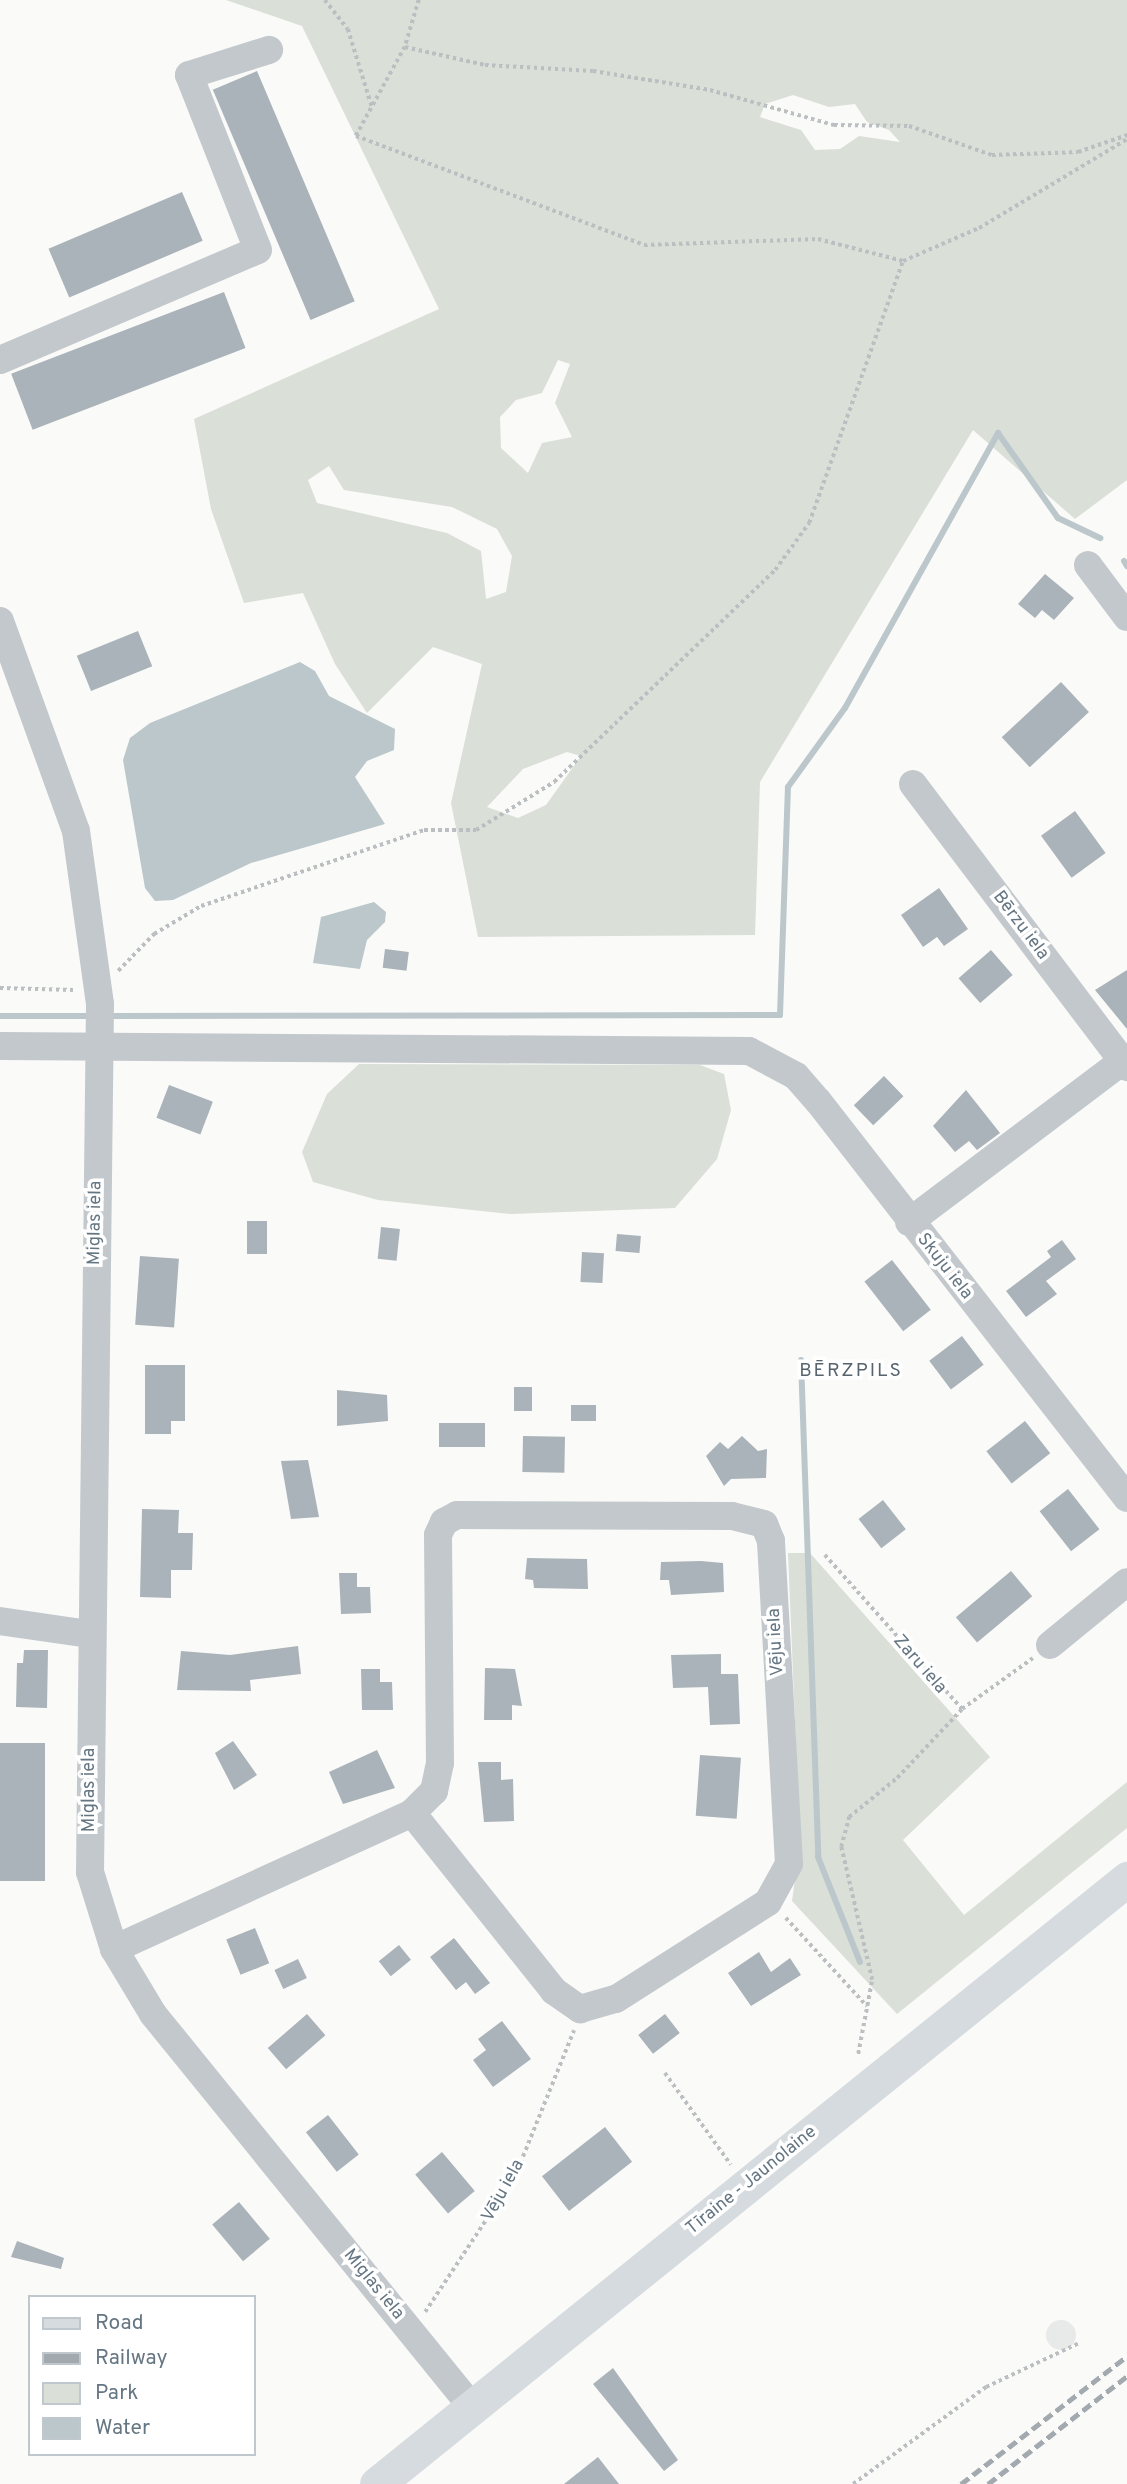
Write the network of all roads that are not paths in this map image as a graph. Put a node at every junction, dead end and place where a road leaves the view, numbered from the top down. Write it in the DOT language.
graph roads {
  1 [pos="269,50"];
  2 [pos="0,360"];
  3 [pos="1088,565"];
  4 [pos="1127,617"];
  5 [pos="0,621"];
  6 [pos="913,784"];
  7 [pos="99,1045"];
  8 [pos="0,1046"];
  9 [pos="1126,1062"];
  10 [pos="908,1222"];
  11 [pos="1127,1498"];
  12 [pos="1127,1582"];
  13 [pos="0,1621"];
  14 [pos="89,1634"];
  15 [pos="1050,1645"];
  16 [pos="412,1813"];
  17 [pos="1127,1879"];
  18 [pos="114,1949"];
  19 [pos="472,2407"];
  20 [pos="377,2484"];
  1 -- 2 [label="street"];
  3 -- 4 [label="street"];
  5 -- 7 [label="street, Miglas iela"];
  6 -- 9 [label="street, Bērzu iela"];
  7 -- 8 [label="street"];
  7 -- 10 [label="street, Skuju iela"];
  7 -- 14 [label="street, Miglas iela"];
  9 -- 10 [label="street"];
  10 -- 11 [label="street, Skuju iela"];
  12 -- 15 [label="street"];
  13 -- 14 [label="street"];
  14 -- 18 [label="street, Miglas iela"];
  16 -- 16 [label="street, Vēju iela"];
  16 -- 18 [label="street, Vēju iela"];
  17 -- 19 [label="main road, Tīraine - Jaunolaine"];
  18 -- 19 [label="street, Miglas iela"];
  19 -- 20 [label="main road, Tīraine - Jaunolaine"];
}
